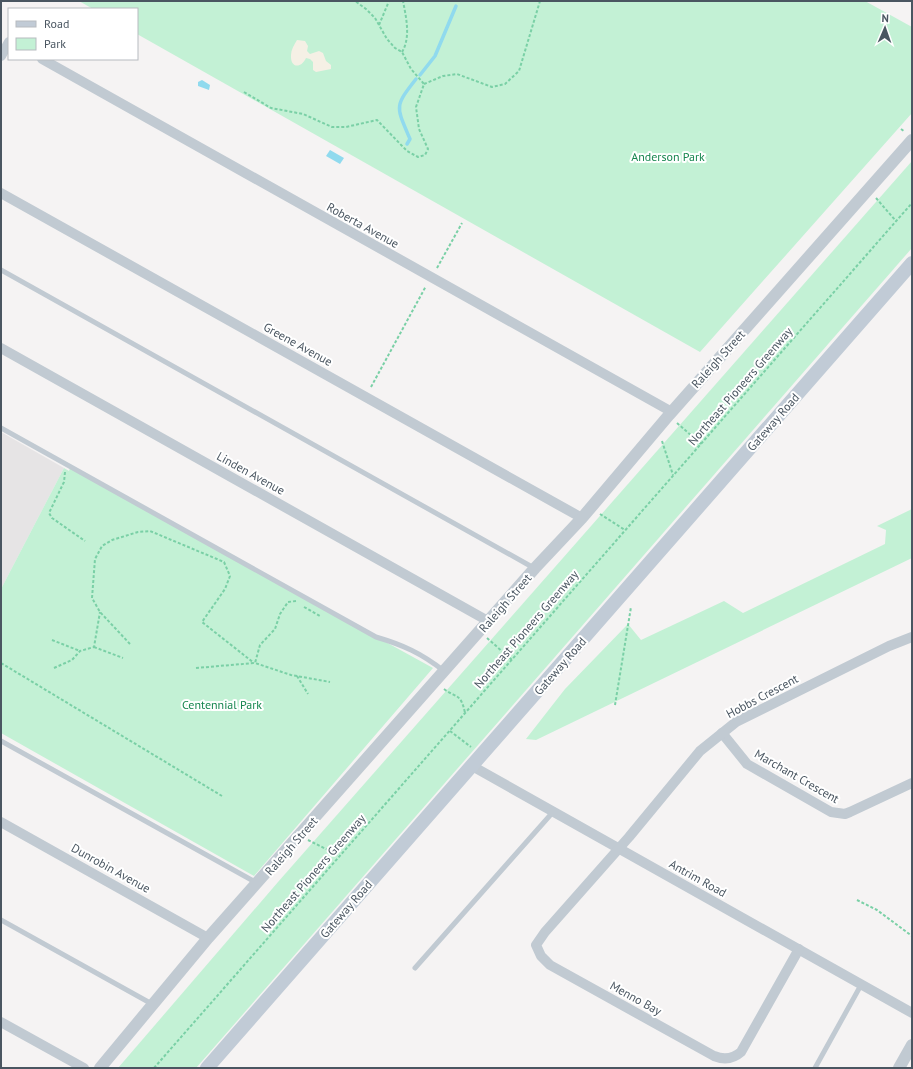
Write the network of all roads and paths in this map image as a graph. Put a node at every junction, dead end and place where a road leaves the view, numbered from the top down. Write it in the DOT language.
graph roads {
  1 [pos="354,1"];
  2 [pos="389,1"];
  3 [pos="403,1"];
  4 [pos="540,1"];
  5 [pos="379,25"];
  6 [pos="8,43"];
  7 [pos="402,52"];
  8 [pos="1,56"];
  9 [pos="44,60"];
  10 [pos="424,84"];
  11 [pos="244,92"];
  12 [pos="912,140"];
  13 [pos="868,190"];
  14 [pos="1,193"];
  15 [pos="912,203"];
  16 [pos="896,221"];
  17 [pos="462,223"];
  18 [pos="912,263"];
  19 [pos="1,270"];
  20 [pos="434,272"];
  21 [pos="428,284"];
  22 [pos="1,348"];
  23 [pos="371,387"];
  24 [pos="670,414"];
  25 [pos="1,428"];
  26 [pos="657,429"];
  27 [pos="701,444"];
  28 [pos="65,464"];
  29 [pos="673,476"];
  30 [pos="591,508"];
  31 [pos="582,518"];
  32 [pos="625,530"];
  33 [pos="85,541"];
  34 [pos="535,568"];
  35 [pos="631,607"];
  36 [pos="100,612"];
  37 [pos="323,618"];
  38 [pos="488,621"];
  39 [pos="485,636"];
  40 [pos="912,637"];
  41 [pos="52,640"];
  42 [pos="130,644"];
  43 [pos="94,647"];
  44 [pos="80,651"];
  45 [pos="123,658"];
  46 [pos="512,660"];
  47 [pos="1,663"];
  48 [pos="254,663"];
  49 [pos="54,668"];
  50 [pos="196,668"];
  51 [pos="444,671"];
  52 [pos="297,676"];
  53 [pos="436,681"];
  54 [pos="330,682"];
  55 [pos="308,694"];
  56 [pos="616,705"];
  57 [pos="465,713"];
  58 [pos="450,731"];
  59 [pos="722,733"];
  60 [pos="1,741"];
  61 [pos="481,755"];
  62 [pos="472,766"];
  63 [pos="912,783"];
  64 [pos="222,796"];
  65 [pos="553,812"];
  66 [pos="1,822"];
  67 [pos="299,837"];
  68 [pos="618,848"];
  69 [pos="340,856"];
  70 [pos="257,884"];
  71 [pos="857,900"];
  72 [pos="1,920"];
  73 [pos="912,936"];
  74 [pos="208,938"];
  75 [pos="799,950"];
  76 [pos="415,968"];
  77 [pos="861,985"];
  78 [pos="152,1004"];
  79 [pos="912,1013"];
  80 [pos="1,1022"];
  81 [pos="912,1045"];
  82 [pos="84,1068"];
  83 [pos="100,1068"];
  84 [pos="154,1068"];
  85 [pos="207,1068"];
  86 [pos="814,1068"];
  87 [pos="899,1068"];
  1 -- 5 [label="path"];
  2 -- 5 [label="path"];
  3 -- 7 [label="path"];
  4 -- 10 [label="path"];
  5 -- 7 [label="path"];
  6 -- 8 [label="street"];
  7 -- 10 [label="path"];
  9 -- 24 [label="street, Roberta Avenue"];
  10 -- 11 [label="path"];
  12 -- 13 [label="street, Raleigh Street"];
  13 -- 16 [label="path"];
  13 -- 24 [label="street, Raleigh Street"];
  14 -- 31 [label="street, Greene Avenue"];
  15 -- 16 [label="path, Northeast Pioneers Greenway"];
  16 -- 27 [label="path, Northeast Pioneers Greenway"];
  17 -- 20 [label="path"];
  18 -- 61 [label="main road, Gateway Road"];
  19 -- 34 [label="lane"];
  21 -- 23 [label="path"];
  22 -- 38 [label="street, Linden Avenue"];
  24 -- 26 [label="street, Raleigh Street"];
  24 -- 27 [label="path"];
  25 -- 28 [label="lane"];
  26 -- 29 [label="path"];
  26 -- 30 [label="street, Raleigh Street"];
  27 -- 29 [label="path, Northeast Pioneers Greenway"];
  28 -- 33 [label="path"];
  28 -- 51 [label="lane"];
  29 -- 32 [label="path, Northeast Pioneers Greenway"];
  30 -- 31 [label="street, Raleigh Street"];
  30 -- 32 [label="path"];
  31 -- 34 [label="street, Raleigh Street"];
  32 -- 46 [label="path, Northeast Pioneers Greenway"];
  34 -- 38 [label="street, Raleigh Street"];
  35 -- 56 [label="path"];
  36 -- 42 [label="path"];
  36 -- 43 [label="path"];
  36 -- 48 [label="path"];
  37 -- 48 [label="path"];
  38 -- 51 [label="street, Raleigh Street"];
  39 -- 46 [label="path"];
  40 -- 59 [label="street, Hobbs Crescent"];
  41 -- 44 [label="path"];
  43 -- 44 [label="path"];
  43 -- 45 [label="path"];
  44 -- 49 [label="path"];
  46 -- 57 [label="path, Northeast Pioneers Greenway"];
  47 -- 64 [label="path"];
  48 -- 50 [label="path"];
  48 -- 52 [label="path"];
  51 -- 53 [label="street, Raleigh Street"];
  52 -- 54 [label="path"];
  52 -- 55 [label="path"];
  53 -- 57 [label="path"];
  53 -- 67 [label="street, Raleigh Street"];
  57 -- 58 [label="path, Northeast Pioneers Greenway"];
  58 -- 61 [label="path"];
  58 -- 69 [label="path, Northeast Pioneers Greenway"];
  59 -- 63 [label="street, Marchant Crescent"];
  59 -- 68 [label="street, Hobbs Crescent"];
  60 -- 70 [label="lane"];
  61 -- 62 [label="main road, Gateway Road"];
  62 -- 65 [label="street, Antrim Road"];
  62 -- 85 [label="main road, Gateway Road"];
  65 -- 68 [label="street, Antrim Road"];
  65 -- 76 [label="lane"];
  66 -- 74 [label="street, Dunrobin Avenue"];
  67 -- 69 [label="path"];
  67 -- 70 [label="street, Raleigh Street"];
  68 -- 75 [label="street, Antrim Road"];
  68 -- 75 [label="street, Menno Bay"];
  69 -- 84 [label="path, Northeast Pioneers Greenway"];
  70 -- 74 [label="street, Raleigh Street"];
  71 -- 73 [label="path"];
  72 -- 78 [label="lane"];
  74 -- 78 [label="street, Raleigh Street"];
  75 -- 77 [label="street, Antrim Road"];
  77 -- 79 [label="street, Antrim Road"];
  77 -- 86 [label="lane"];
  78 -- 83 [label="street, Raleigh Street"];
  80 -- 82 [label="street"];
  81 -- 87 [label="street"];
}
